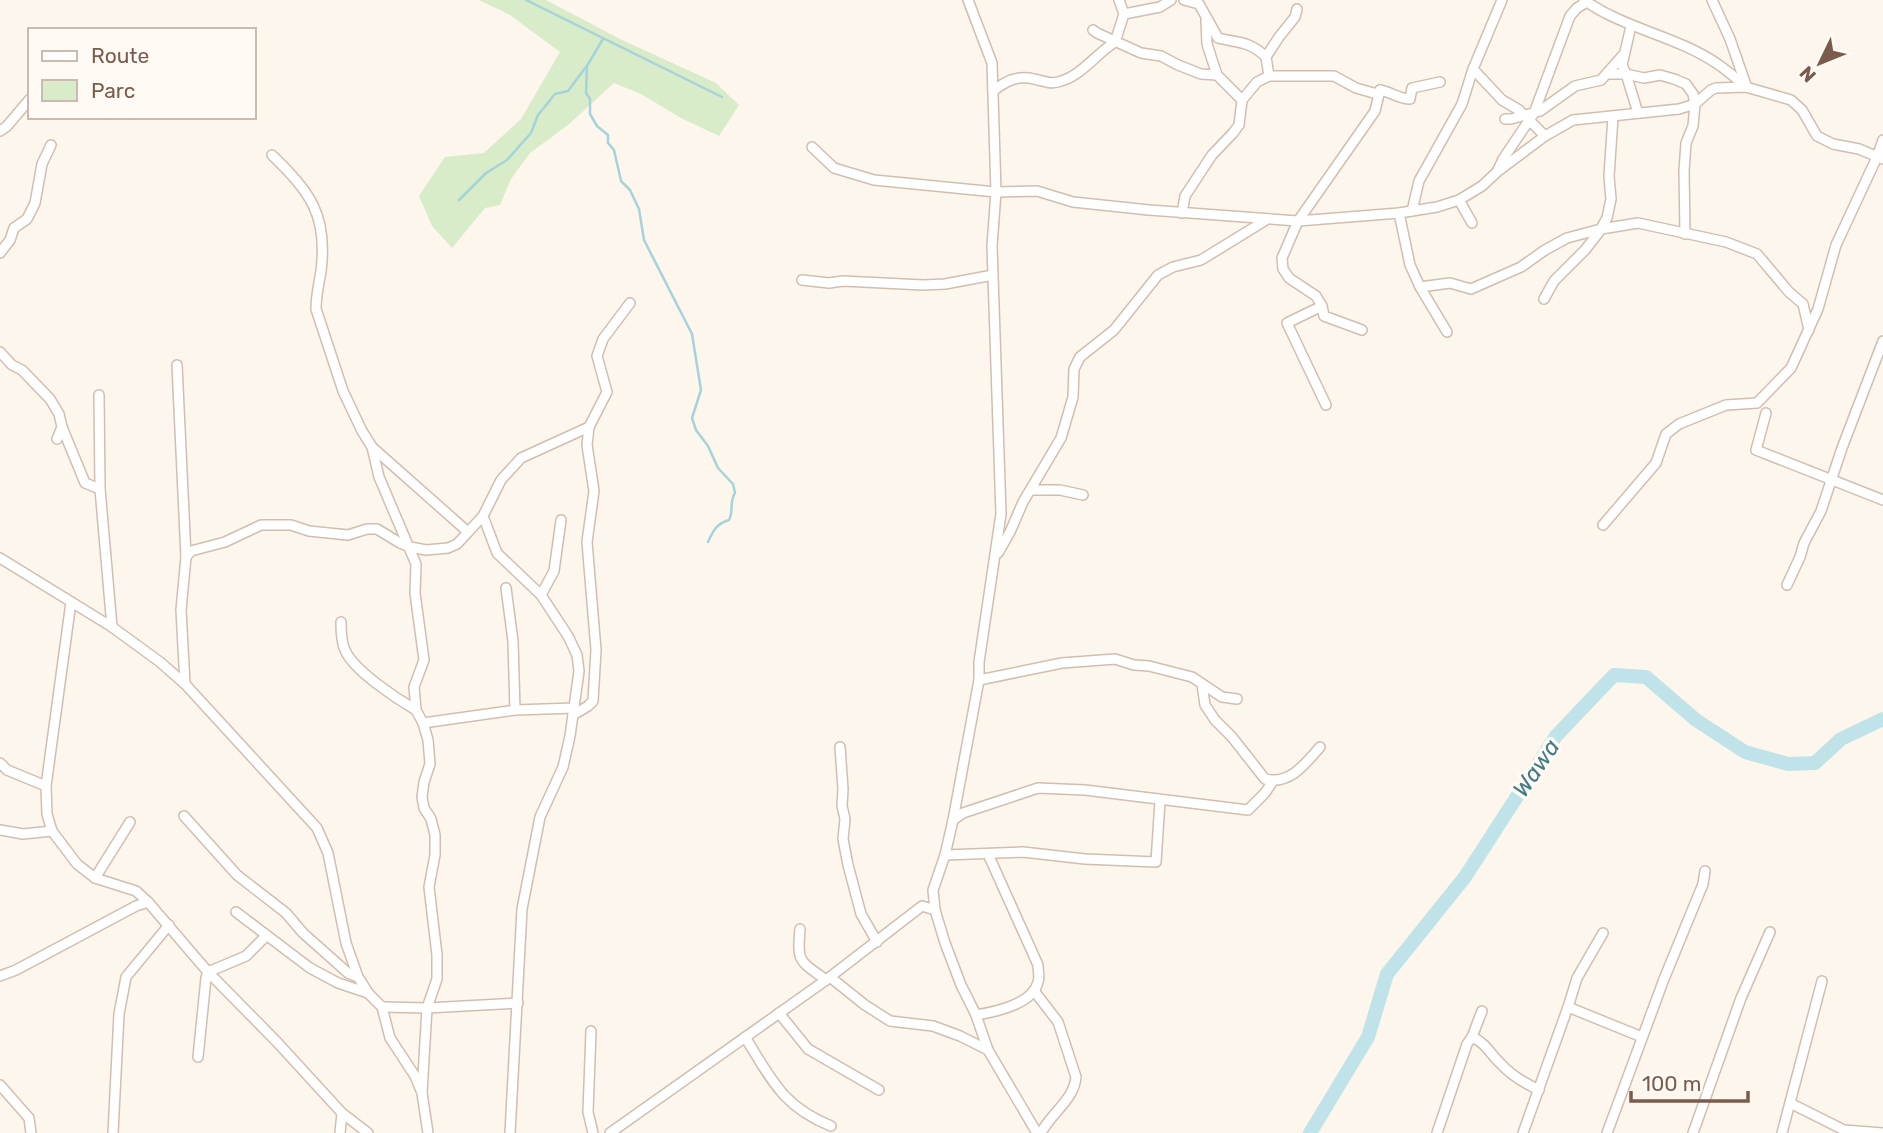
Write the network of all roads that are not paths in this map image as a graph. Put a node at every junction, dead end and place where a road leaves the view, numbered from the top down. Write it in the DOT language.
graph roads {
  1 [pos="968,0"];
  2 [pos="1119,0"];
  3 [pos="1171,0"];
  4 [pos="1184,0"];
  5 [pos="1502,0"];
  6 [pos="1712,0"];
  7 [pos="1586,1"];
  8 [pos="1297,9"];
  9 [pos="1124,14"];
  10 [pos="1206,15"];
  11 [pos="1632,26"];
  12 [pos="1093,30"];
  13 [pos="1115,42"];
  14 [pos="1624,54"];
  15 [pos="1266,57"];
  16 [pos="1473,69"];
  17 [pos="1608,74"];
  18 [pos="1626,74"];
  19 [pos="1217,75"];
  20 [pos="1269,76"];
  21 [pos="1440,82"];
  22 [pos="1746,87"];
  23 [pos="1380,90"];
  24 [pos="993,91"];
  25 [pos="1242,100"];
  26 [pos="28,101"];
  27 [pos="1696,104"];
  28 [pos="1639,113"];
  29 [pos="1529,116"];
  30 [pos="1613,117"];
  31 [pos="1505,119"];
  32 [pos="0,131"];
  33 [pos="1545,136"];
  34 [pos="1883,139"];
  35 [pos="51,145"];
  36 [pos="812,147"];
  37 [pos="272,155"];
  38 [pos="1880,158"];
  39 [pos="1497,172"];
  40 [pos="996,192"];
  41 [pos="1460,200"];
  42 [pos="1412,211"];
  43 [pos="1182,213"];
  44 [pos="1399,213"];
  45 [pos="1267,219"];
  46 [pos="1298,221"];
  47 [pos="1472,223"];
  48 [pos="1601,229"];
  49 [pos="1685,234"];
  50 [pos="0,253"];
  51 [pos="993,275"];
  52 [pos="802,279"];
  53 [pos="1420,287"];
  54 [pos="1544,299"];
  55 [pos="629,303"];
  56 [pos="1322,306"];
  57 [pos="1362,330"];
  58 [pos="1809,330"];
  59 [pos="1447,332"];
  60 [pos="1883,341"];
  61 [pos="0,352"];
  62 [pos="177,365"];
  63 [pos="99,395"];
  64 [pos="1326,405"];
  65 [pos="1766,413"];
  66 [pos="62,427"];
  67 [pos="590,427"];
  68 [pos="57,439"];
  69 [pos="372,447"];
  70 [pos="1832,480"];
  71 [pos="100,489"];
  72 [pos="1031,491"];
  73 [pos="1083,495"];
  74 [pos="1883,500"];
  75 [pos="483,516"];
  76 [pos="561,520"];
  77 [pos="1602,525"];
  78 [pos="468,532"];
  79 [pos="410,547"];
  80 [pos="186,557"];
  81 [pos="995,557"];
  82 [pos="0,558"];
  83 [pos="1787,585"];
  84 [pos="506,588"];
  85 [pos="541,596"];
  86 [pos="71,602"];
  87 [pos="341,622"];
  88 [pos="112,627"];
  89 [pos="979,680"];
  90 [pos="185,684"];
  91 [pos="1202,684"];
  92 [pos="1237,699"];
  93 [pos="416,710"];
  94 [pos="515,710"];
  95 [pos="573,711"];
  96 [pos="424,723"];
  97 [pos="840,747"];
  98 [pos="1320,747"];
  99 [pos="0,763"];
  100 [pos="1273,781"];
  101 [pos="46,786"];
  102 [pos="1160,801"];
  103 [pos="184,816"];
  104 [pos="953,820"];
  105 [pos="130,822"];
  106 [pos="0,830"];
  107 [pos="52,831"];
  108 [pos="988,854"];
  109 [pos="945,855"];
  110 [pos="1705,872"];
  111 [pos="95,878"];
  112 [pos="933,891"];
  113 [pos="148,902"];
  114 [pos="922,906"];
  115 [pos="935,910"];
  116 [pos="236,912"];
  117 [pos="169,925"];
  118 [pos="800,929"];
  119 [pos="1770,932"];
  120 [pos="1603,933"];
  121 [pos="266,936"];
  122 [pos="877,942"];
  123 [pos="208,972"];
  124 [pos="0,976"];
  125 [pos="358,977"];
  126 [pos="828,978"];
  127 [pos="1822,981"];
  128 [pos="1035,992"];
  129 [pos="369,994"];
  130 [pos="518,1003"];
  131 [pos="382,1007"];
  132 [pos="1568,1007"];
  133 [pos="427,1008"];
  134 [pos="1482,1011"];
  135 [pos="779,1013"];
  136 [pos="976,1015"];
  137 [pos="591,1031"];
  138 [pos="745,1037"];
  139 [pos="1472,1037"];
  140 [pos="1642,1037"];
  141 [pos="988,1050"];
  142 [pos="198,1057"];
  143 [pos="0,1085"];
  144 [pos="879,1090"];
  145 [pos="1539,1090"];
  146 [pos="422,1093"];
  147 [pos="1790,1103"];
  148 [pos="342,1113"];
  149 [pos="831,1126"];
  150 [pos="31,1133"];
  151 [pos="113,1133"];
  152 [pos="340,1133"];
  153 [pos="368,1133"];
  154 [pos="428,1133"];
  155 [pos="510,1133"];
  156 [pos="593,1133"];
  157 [pos="610,1133"];
  158 [pos="1039,1133"];
  159 [pos="1437,1133"];
  160 [pos="1523,1133"];
  161 [pos="1607,1133"];
  162 [pos="1693,1133"];
  163 [pos="1782,1133"];
  164 [pos="1883,1133"];
  1 -- 24 [label="street"];
  2 -- 9 [label="street"];
  3 -- 9 [label="street"];
  4 -- 10 [label="street"];
  5 -- 16 [label="street"];
  6 -- 22 [label="street"];
  7 -- 11 [label="street"];
  7 -- 29 [label="street"];
  8 -- 15 [label="street"];
  9 -- 13 [label="street"];
  10 -- 15 [label="street"];
  10 -- 19 [label="street"];
  11 -- 14 [label="street"];
  11 -- 22 [label="street"];
  12 -- 13 [label="street"];
  13 -- 19 [label="street"];
  13 -- 24 [label="street"];
  14 -- 17 [label="street"];
  14 -- 18 [label="street"];
  15 -- 20 [label="street"];
  16 -- 29 [label="street"];
  16 -- 42 [label="street"];
  17 -- 18 [label="street"];
  17 -- 29 [label="street"];
  18 -- 27 [label="street"];
  18 -- 28 [label="street"];
  19 -- 25 [label="street"];
  20 -- 23 [label="street"];
  20 -- 25 [label="street"];
  21 -- 23 [label="street"];
  22 -- 27 [label="street"];
  22 -- 38 [label="street"];
  23 -- 46 [label="street"];
  24 -- 40 [label="street"];
  25 -- 43 [label="street"];
  26 -- 32 [label="street"];
  27 -- 28 [label="street"];
  27 -- 49 [label="street"];
  28 -- 30 [label="street"];
  29 -- 31 [label="street"];
  29 -- 33 [label="street"];
  29 -- 39 [label="street"];
  30 -- 33 [label="street"];
  30 -- 48 [label="street"];
  33 -- 39 [label="street"];
  34 -- 38 [label="street"];
  35 -- 50 [label="street"];
  36 -- 40 [label="street"];
  37 -- 69 [label="street"];
  38 -- 58 [label="street"];
  39 -- 41 [label="street"];
  40 -- 43 [label="street"];
  40 -- 51 [label="street"];
  41 -- 42 [label="street"];
  41 -- 47 [label="street"];
  42 -- 44 [label="street"];
  43 -- 45 [label="street"];
  44 -- 46 [label="street"];
  44 -- 53 [label="street"];
  45 -- 46 [label="street"];
  45 -- 72 [label="street"];
  46 -- 56 [label="street"];
  48 -- 49 [label="street"];
  48 -- 53 [label="street"];
  48 -- 54 [label="street"];
  49 -- 58 [label="street"];
  51 -- 52 [label="street"];
  51 -- 81 [label="street"];
  53 -- 59 [label="street"];
  55 -- 67 [label="street"];
  56 -- 57 [label="street"];
  56 -- 64 [label="street"];
  58 -- 77 [label="street"];
  60 -- 70 [label="street"];
  61 -- 66 [label="street"];
  62 -- 80 [label="street"];
  63 -- 71 [label="street"];
  65 -- 70 [label="street"];
  66 -- 68 [label="street"];
  66 -- 71 [label="street"];
  67 -- 75 [label="street"];
  67 -- 95 [label="street"];
  69 -- 78 [label="street"];
  69 -- 79 [label="street"];
  70 -- 74 [label="street"];
  70 -- 83 [label="street"];
  71 -- 88 [label="street"];
  72 -- 73 [label="street"];
  72 -- 81 [label="street"];
  75 -- 78 [label="street"];
  75 -- 85 [label="street"];
  76 -- 85 [label="street"];
  78 -- 79 [label="street"];
  79 -- 80 [label="street"];
  79 -- 93 [label="street"];
  80 -- 90 [label="street"];
  81 -- 89 [label="street"];
  82 -- 86 [label="street"];
  84 -- 94 [label="street"];
  85 -- 95 [label="street"];
  86 -- 88 [label="street"];
  86 -- 101 [label="street"];
  87 -- 93 [label="street"];
  88 -- 90 [label="street"];
  89 -- 91 [label="street"];
  89 -- 104 [label="street"];
  90 -- 125 [label="street"];
  91 -- 92 [label="street"];
  91 -- 100 [label="street"];
  93 -- 96 [label="street"];
  94 -- 95 [label="street"];
  94 -- 96 [label="street"];
  95 -- 130 [label="street"];
  96 -- 133 [label="street"];
  97 -- 122 [label="street"];
  98 -- 100 [label="street"];
  99 -- 101 [label="street"];
  100 -- 102 [label="street"];
  101 -- 107 [label="street"];
  102 -- 104 [label="street"];
  102 -- 108 [label="street"];
  103 -- 125 [label="street"];
  104 -- 109 [label="street"];
  105 -- 111 [label="street"];
  106 -- 107 [label="street"];
  107 -- 111 [label="street"];
  108 -- 109 [label="street"];
  108 -- 128 [label="street"];
  109 -- 112 [label="street"];
  110 -- 140 [label="street"];
  111 -- 113 [label="street"];
  112 -- 114 [label="street"];
  112 -- 115 [label="street"];
  113 -- 117 [label="street"];
  113 -- 124 [label="street"];
  114 -- 115 [label="street"];
  114 -- 122 [label="street"];
  115 -- 136 [label="street"];
  116 -- 121 [label="street"];
  117 -- 123 [label="street"];
  117 -- 151 [label="street"];
  118 -- 126 [label="street"];
  119 -- 162 [label="street"];
  120 -- 132 [label="street"];
  121 -- 123 [label="street"];
  121 -- 129 [label="street"];
  122 -- 126 [label="street"];
  123 -- 142 [label="street"];
  123 -- 148 [label="street"];
  125 -- 129 [label="street"];
  126 -- 135 [label="street"];
  126 -- 141 [label="street"];
  127 -- 147 [label="street"];
  128 -- 136 [label="street"];
  128 -- 158 [label="street"];
  129 -- 131 [label="street"];
  130 -- 133 [label="street"];
  130 -- 155 [label="street"];
  131 -- 133 [label="street"];
  131 -- 146 [label="street"];
  132 -- 140 [label="street"];
  132 -- 145 [label="street"];
  133 -- 146 [label="street"];
  134 -- 139 [label="street"];
  135 -- 138 [label="street"];
  135 -- 144 [label="street"];
  136 -- 141 [label="street"];
  137 -- 156 [label="street"];
  138 -- 149 [label="street"];
  138 -- 157 [label="street"];
  139 -- 145 [label="street"];
  139 -- 159 [label="street"];
  140 -- 161 [label="street"];
  141 -- 158 [label="street"];
  143 -- 150 [label="street"];
  145 -- 160 [label="street"];
  146 -- 154 [label="street"];
  147 -- 163 [label="street"];
  147 -- 164 [label="street"];
  148 -- 152 [label="street"];
  148 -- 153 [label="street"];
}
